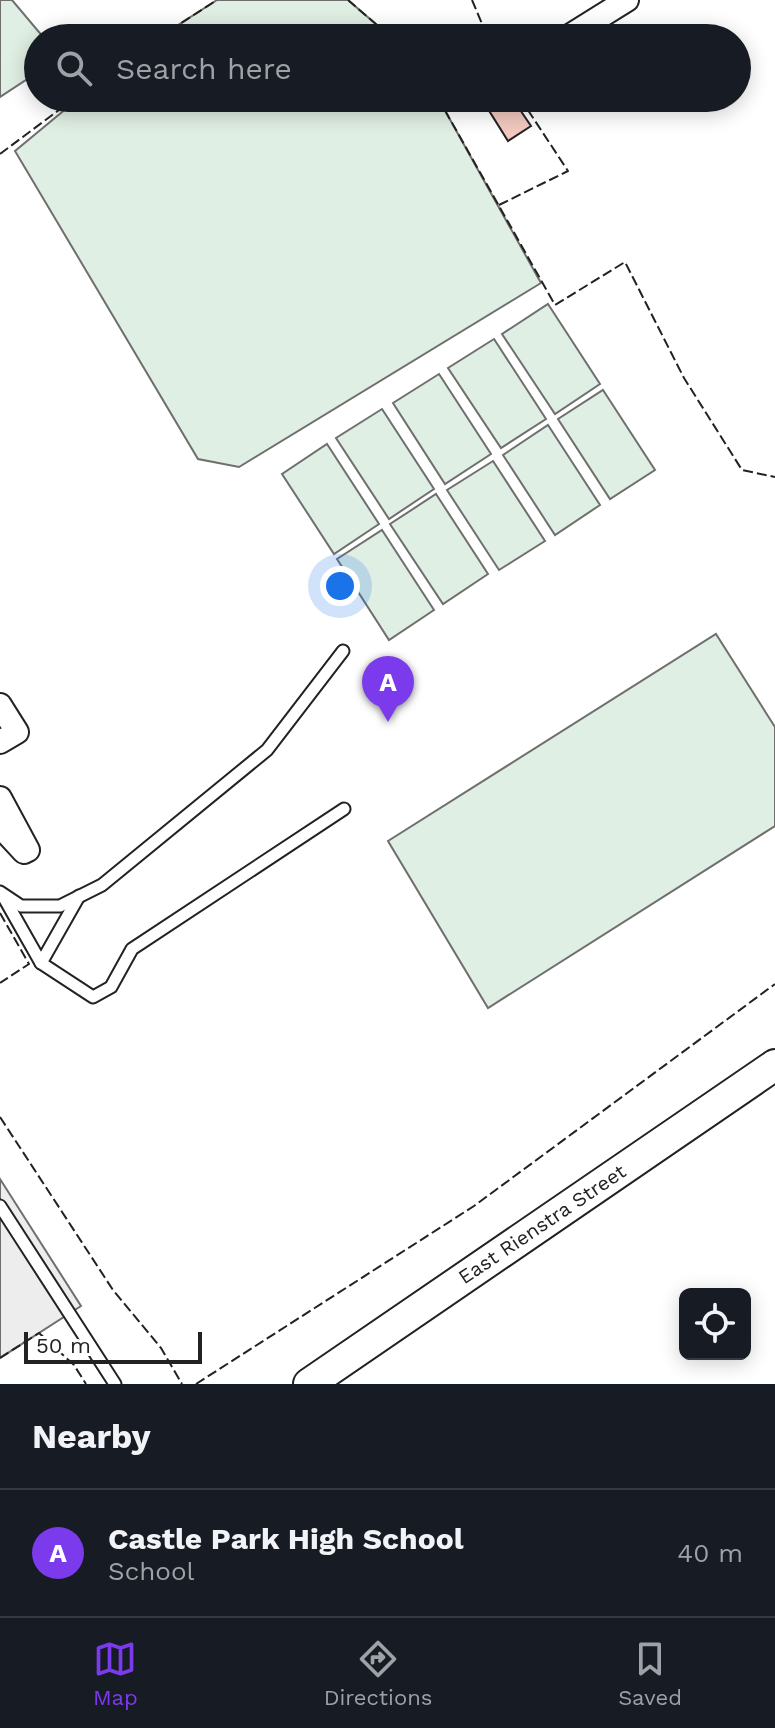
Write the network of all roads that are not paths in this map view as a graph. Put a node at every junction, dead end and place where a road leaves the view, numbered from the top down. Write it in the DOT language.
graph roads {
  1 [pos="627,0"];
  2 [pos="588,24"];
  3 [pos="343,651"];
  4 [pos="0,705"];
  5 [pos="0,741"];
  6 [pos="0,798"];
  7 [pos="344,809"];
  8 [pos="0,826"];
  9 [pos="1,894"];
  10 [pos="79,896"];
  11 [pos="41,963"];
  12 [pos="775,1065"];
  13 [pos="0,1206"];
  14 [pos="115,1384"];
  15 [pos="309,1384"];
  1 -- 2 [label="street"];
  3 -- 10 [label="lane"];
  4 -- 5 [label="street"];
  6 -- 8 [label="street"];
  7 -- 11 [label="lane"];
  9 -- 10 [label="lane"];
  9 -- 11 [label="lane"];
  10 -- 11 [label="lane"];
  12 -- 15 [label="street, East Rienstra Street"];
  13 -- 14 [label="lane"];
}
